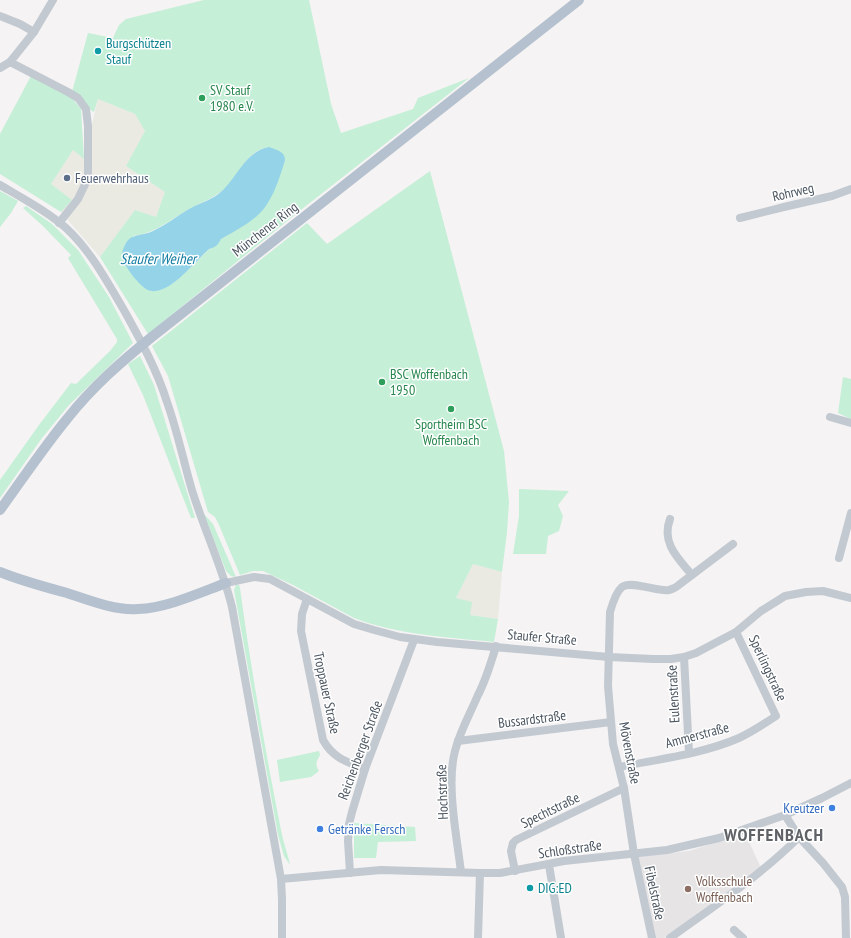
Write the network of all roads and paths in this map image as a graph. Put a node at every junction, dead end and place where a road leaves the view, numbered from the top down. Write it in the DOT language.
graph roads {
  1 [pos="53,0"];
  2 [pos="579,0"];
  3 [pos="0,16"];
  4 [pos="34,32"];
  5 [pos="10,62"];
  6 [pos="0,68"];
  7 [pos="0,185"];
  8 [pos="851,189"];
  9 [pos="740,218"];
  10 [pos="59,223"];
  11 [pos="830,417"];
  12 [pos="851,423"];
  13 [pos="0,510"];
  14 [pos="851,513"];
  15 [pos="670,519"];
  16 [pos="733,544"];
  17 [pos="839,558"];
  18 [pos="0,572"];
  19 [pos="692,575"];
  20 [pos="226,583"];
  21 [pos="851,598"];
  22 [pos="307,599"];
  23 [pos="736,632"];
  24 [pos="414,640"];
  25 [pos="496,646"];
  26 [pos="609,657"];
  27 [pos="684,657"];
  28 [pos="776,716"];
  29 [pos="610,722"];
  30 [pos="458,741"];
  31 [pos="689,753"];
  32 [pos="620,767"];
  33 [pos="365,769"];
  34 [pos="851,783"];
  35 [pos="624,788"];
  36 [pos="784,816"];
  37 [pos="799,837"];
  38 [pos="634,854"];
  39 [pos="548,865"];
  40 [pos="515,871"];
  41 [pos="461,872"];
  42 [pos="350,873"];
  43 [pos="480,874"];
  44 [pos="281,879"];
  45 [pos="734,930"];
  46 [pos="282,938"];
  47 [pos="478,938"];
  48 [pos="561,938"];
  49 [pos="652,938"];
  50 [pos="670,938"];
  51 [pos="743,938"];
  52 [pos="846,938"];
  1 -- 4 [label="street"];
  2 -- 13 [label="main road, Münchener Ring"];
  3 -- 4 [label="street"];
  4 -- 5 [label="street"];
  5 -- 6 [label="street"];
  5 -- 10 [label="street"];
  7 -- 10 [label="street"];
  8 -- 9 [label="street, Rohrweg"];
  10 -- 20 [label="street"];
  11 -- 12 [label="street"];
  14 -- 17 [label="street"];
  15 -- 19 [label="street"];
  16 -- 19 [label="street"];
  18 -- 20 [label="main road"];
  19 -- 26 [label="street, Mövenstraße"];
  20 -- 22 [label="street, Staufer Straße"];
  20 -- 44 [label="street"];
  21 -- 23 [label="street, Staufer Straße"];
  22 -- 24 [label="street, Staufer Straße"];
  22 -- 33 [label="street, Troppauer Straße"];
  23 -- 27 [label="street, Staufer Straße"];
  23 -- 28 [label="street, Sperlingstraße"];
  24 -- 25 [label="street, Staufer Straße"];
  24 -- 33 [label="street, Reichenberger Straße"];
  25 -- 26 [label="street, Staufer Straße"];
  25 -- 30 [label="street, Hochstraße"];
  26 -- 27 [label="street, Staufer Straße"];
  26 -- 29 [label="street, Mövenstraße"];
  27 -- 31 [label="street, Eulenstraße"];
  28 -- 31 [label="street, Ammerstraße"];
  29 -- 30 [label="street, Bussardstraße"];
  29 -- 32 [label="street, Mövenstraße"];
  30 -- 41 [label="street, Hochstraße"];
  31 -- 32 [label="street, Ammerstraße"];
  32 -- 35 [label="street, Mövenstraße"];
  33 -- 42 [label="street, Reichenberger Straße"];
  34 -- 36 [label="street, Schloßstraße"];
  35 -- 38 [label="street, Mövenstraße"];
  35 -- 40 [label="street, Spechtstraße"];
  36 -- 37 [label="street"];
  36 -- 38 [label="street, Schloßstraße"];
  37 -- 50 [label="street"];
  37 -- 52 [label="street"];
  38 -- 39 [label="street, Schloßstraße"];
  38 -- 49 [label="street, Fibelstraße"];
  39 -- 40 [label="street, Schloßstraße"];
  39 -- 48 [label="street"];
  40 -- 43 [label="street, Schloßstraße"];
  41 -- 42 [label="street, Schloßstraße"];
  41 -- 43 [label="street, Schloßstraße"];
  42 -- 44 [label="street, Schloßstraße"];
  43 -- 47 [label="street"];
  44 -- 46 [label="street"];
  45 -- 51 [label="street"];
}
